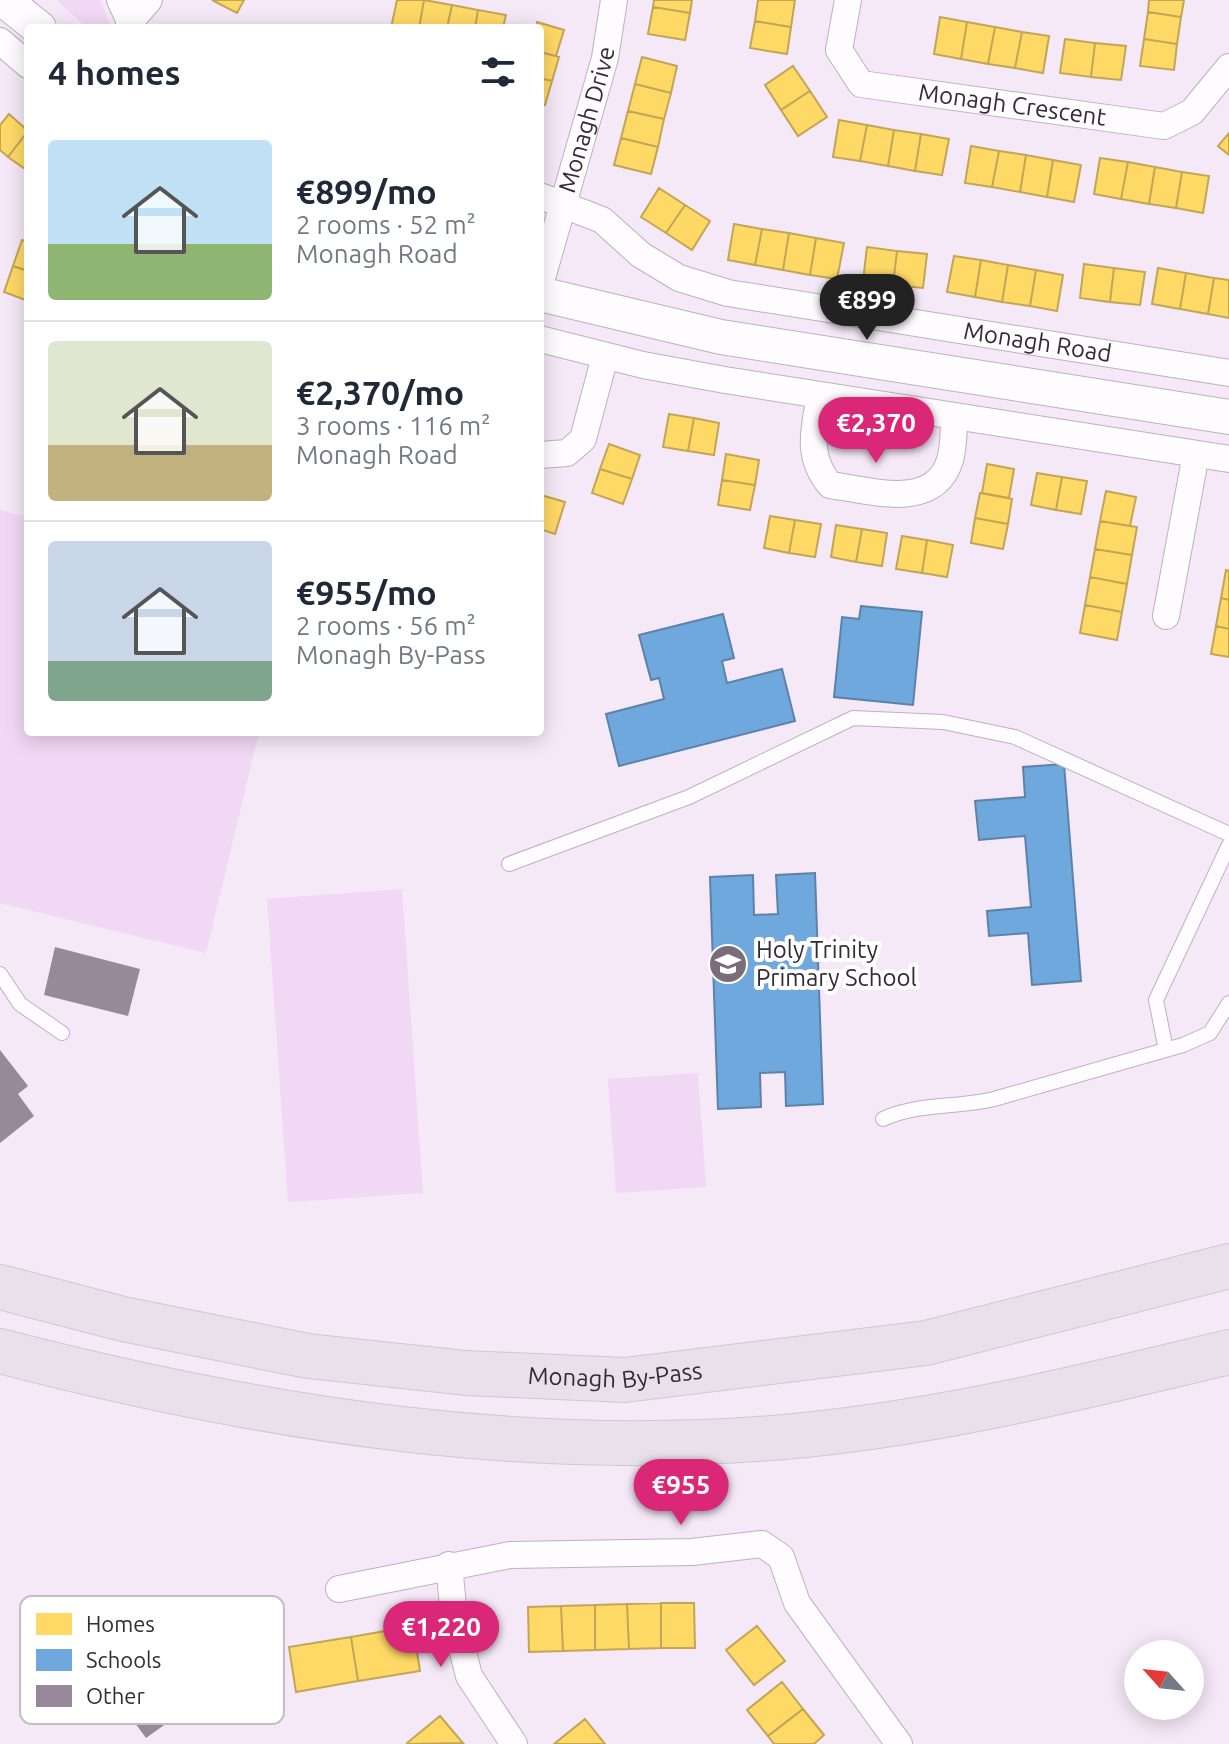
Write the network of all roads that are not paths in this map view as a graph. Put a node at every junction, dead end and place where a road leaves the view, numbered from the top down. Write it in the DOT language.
graph roads {
  1 [pos="149,0"];
  2 [pos="614,0"];
  3 [pos="848,0"];
  4 [pos="127,17"];
  5 [pos="0,41"];
  6 [pos="24,62"];
  7 [pos="1229,67"];
  8 [pos="552,200"];
  9 [pos="544,257"];
  10 [pos="544,295"];
  11 [pos="544,340"];
  12 [pos="605,356"];
  13 [pos="1229,373"];
  14 [pos="820,396"];
  15 [pos="955,417"];
  16 [pos="1229,417"];
  17 [pos="1196,454"];
  18 [pos="544,455"];
  19 [pos="1229,459"];
  20 [pos="1166,616"];
  21 [pos="1229,834"];
  22 [pos="1229,845"];
  23 [pos="509,864"];
  24 [pos="0,974"];
  25 [pos="1229,1003"];
  26 [pos="62,1033"];
  27 [pos="1166,1050"];
  28 [pos="883,1119"];
  29 [pos="1229,1266"];
  30 [pos="0,1287"];
  31 [pos="1229,1296"];
  32 [pos="926,1343"];
  33 [pos="0,1351"];
  34 [pos="1229,1352"];
  35 [pos="449,1565"];
  36 [pos="339,1589"];
  37 [pos="514,1744"];
  38 [pos="899,1744"];
  1 -- 4 [label="street"];
  2 -- 8 [label="street, Monagh Drive"];
  3 -- 7 [label="street, Monagh Crescent"];
  5 -- 6 [label="street"];
  8 -- 9 [label="street, Monagh Drive"];
  8 -- 13 [label="street, Monagh Road"];
  10 -- 16 [label="street, Monagh Road"];
  11 -- 12 [label="street"];
  12 -- 14 [label="street"];
  12 -- 18 [label="street"];
  14 -- 15 [label="street"];
  14 -- 15 [label="street"];
  15 -- 17 [label="street"];
  17 -- 19 [label="street"];
  17 -- 20 [label="street"];
  21 -- 23 [label="lane"];
  22 -- 27 [label="lane"];
  24 -- 26 [label="lane"];
  25 -- 27 [label="lane"];
  27 -- 28 [label="lane"];
  29 -- 32 [label="highway, Monagh By-Pass"];
  30 -- 32 [label="highway, Monagh By-Pass"];
  31 -- 32 [label="highway"];
  33 -- 34 [label="highway"];
  35 -- 36 [label="street"];
  35 -- 37 [label="street"];
  35 -- 38 [label="street"];
}
